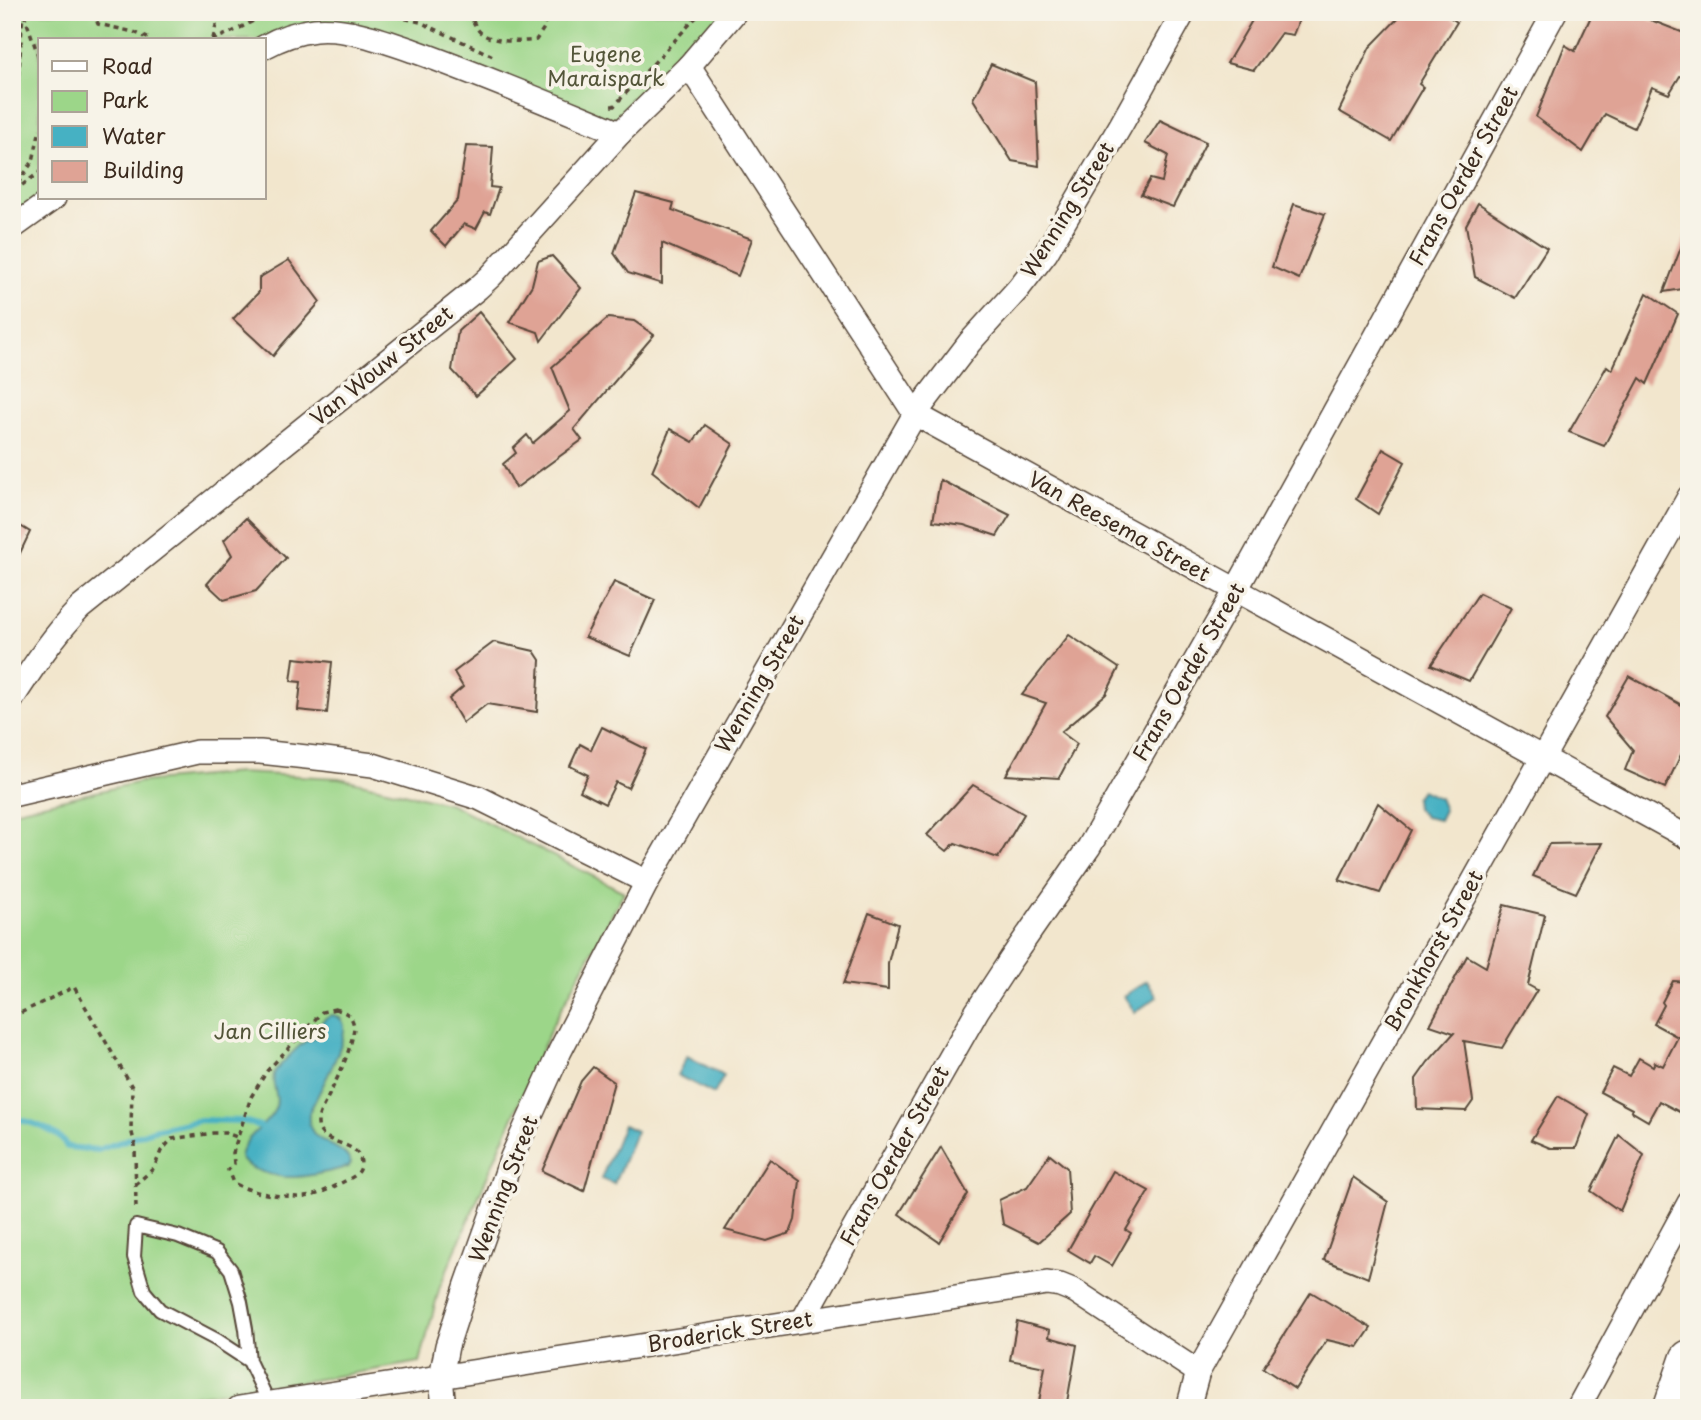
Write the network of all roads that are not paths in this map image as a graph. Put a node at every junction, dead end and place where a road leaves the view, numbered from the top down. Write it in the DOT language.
graph roads {
  1 [pos="735,12"];
  2 [pos="1184,12"];
  3 [pos="1555,12"];
  4 [pos="266,46"];
  5 [pos="688,66"];
  6 [pos="620,133"];
  7 [pos="51,200"];
  8 [pos="12,228"];
  9 [pos="915,414"];
  10 [pos="1689,497"];
  11 [pos="1236,590"];
  12 [pos="12,699"];
  13 [pos="1542,758"];
  14 [pos="12,795"];
  15 [pos="1689,838"];
  16 [pos="648,882"];
  17 [pos="1689,1203"];
  18 [pos="803,1320"];
  19 [pos="1689,1359"];
  20 [pos="249,1361"];
  21 [pos="1198,1372"];
  22 [pos="441,1377"];
  23 [pos="269,1403"];
  24 [pos="239,1408"];
  25 [pos="444,1408"];
  26 [pos="1188,1408"];
  27 [pos="1578,1408"];
  28 [pos="1672,1408"];
  1 -- 5 [label="street, Van Wouw Street"];
  2 -- 9 [label="street, Wenning Street"];
  3 -- 11 [label="street, Frans Oerder Street"];
  4 -- 6 [label="street"];
  5 -- 6 [label="street, Van Wouw Street"];
  5 -- 9 [label="street, Van Reesema Street"];
  6 -- 12 [label="street, Van Wouw Street"];
  7 -- 8 [label="street"];
  9 -- 11 [label="street, Van Reesema Street"];
  9 -- 16 [label="street, Wenning Street"];
  10 -- 13 [label="street, Bronkhorst Street"];
  11 -- 13 [label="street, Van Reesema Street"];
  11 -- 18 [label="street, Frans Oerder Street"];
  13 -- 15 [label="street, Van Reesema Street"];
  13 -- 21 [label="street, Bronkhorst Street"];
  14 -- 16 [label="street"];
  16 -- 22 [label="street, Wenning Street"];
  17 -- 27 [label="street"];
  18 -- 21 [label="street, Broderick Street"];
  18 -- 22 [label="street, Broderick Street"];
  19 -- 28 [label="main road"];
  20 -- 20 [label="lane"];
  20 -- 23 [label="lane"];
  21 -- 26 [label="street, Bronkhorst Street"];
  22 -- 23 [label="street, Broderick Street"];
  22 -- 25 [label="street, Wenning Street"];
  23 -- 24 [label="street, Broderick Street"];
}
